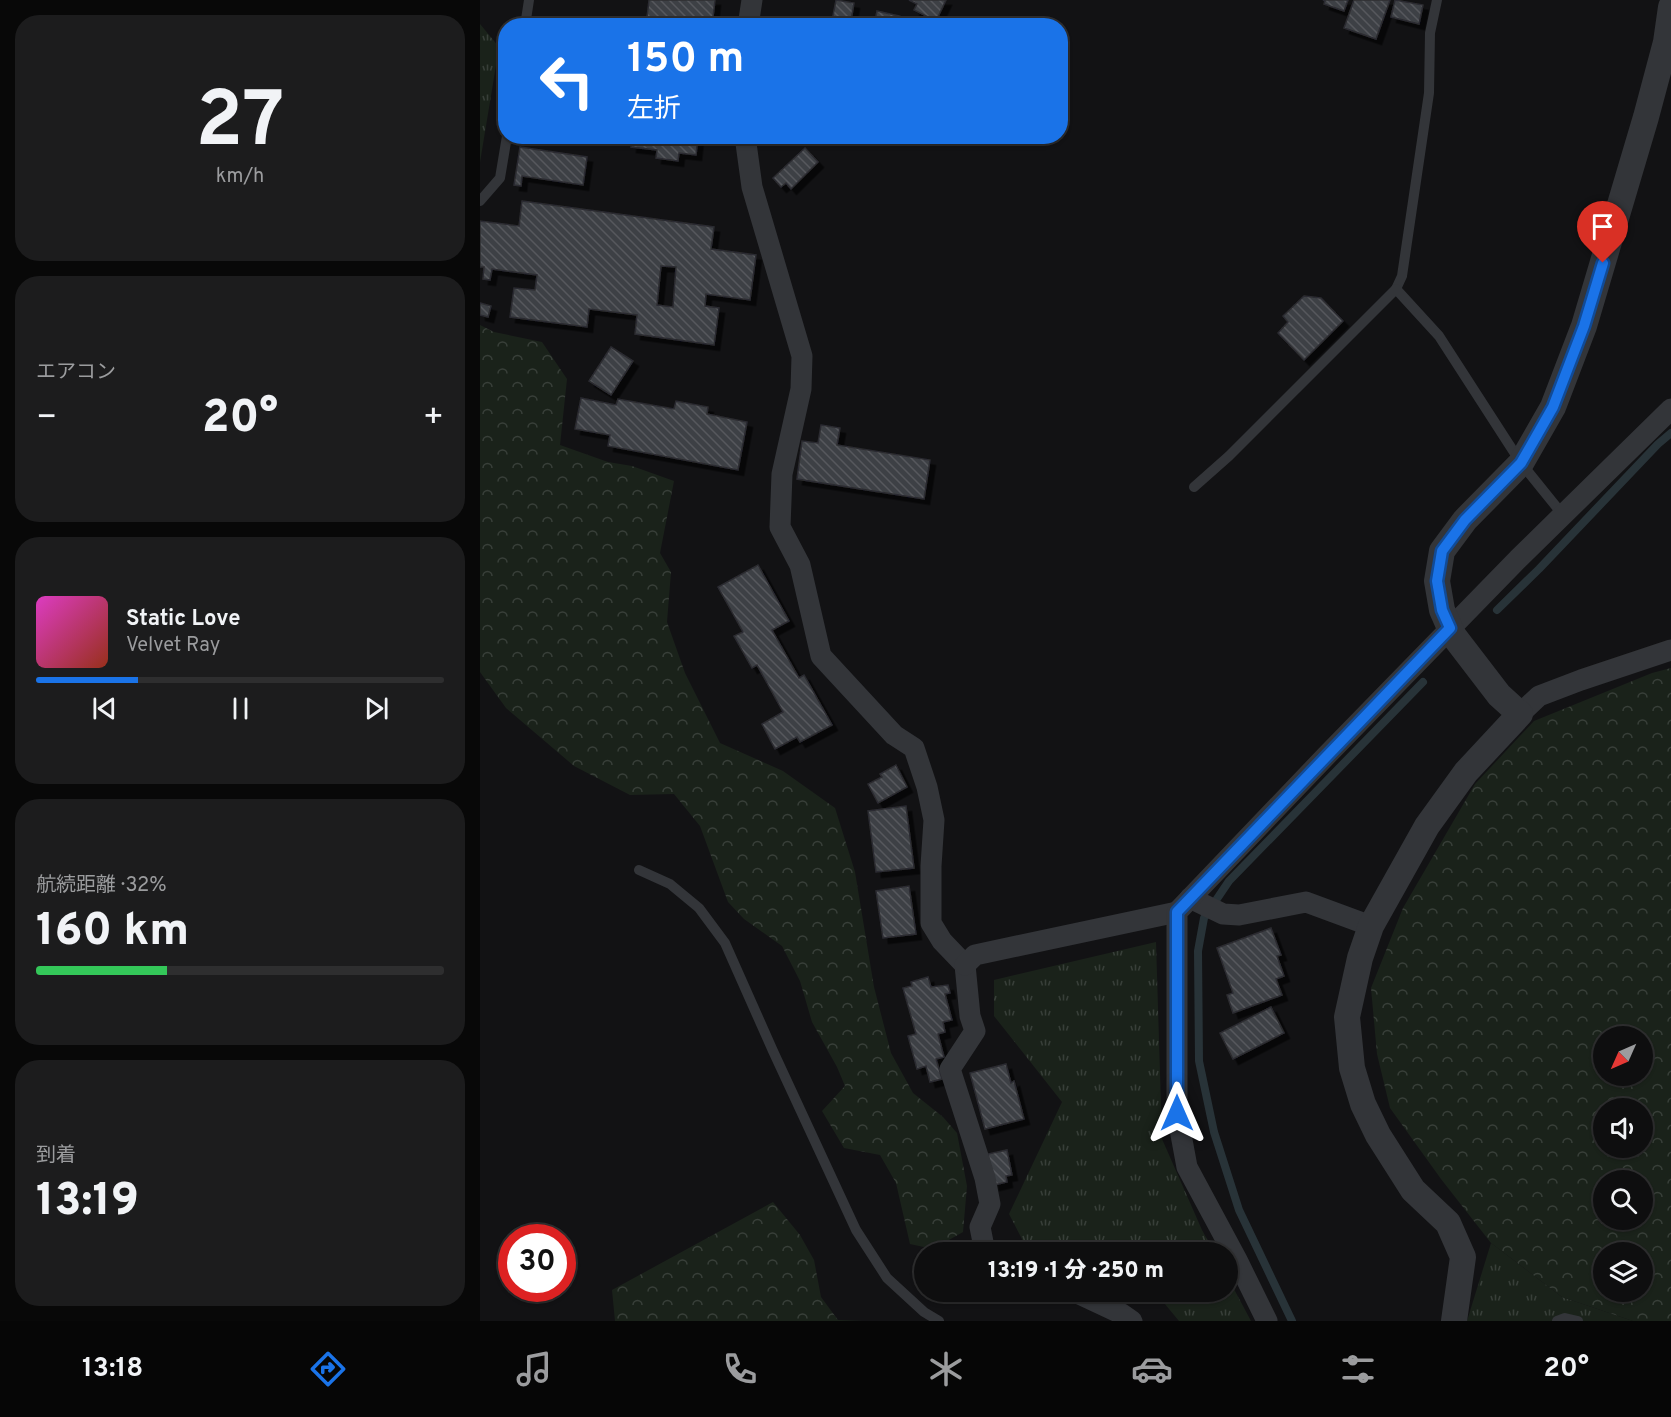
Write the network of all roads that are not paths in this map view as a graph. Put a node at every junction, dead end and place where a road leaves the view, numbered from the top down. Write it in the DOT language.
graph roads {
  1 [pos="529,0"];
  2 [pos="752,0"];
  3 [pos="1437,0"];
  4 [pos="1671,7"];
  5 [pos="526,18"];
  6 [pos="749,18"];
  7 [pos="506,144"];
  8 [pos="746,144"];
  9 [pos="480,201"];
  10 [pos="1396,288"];
  11 [pos="1671,408"];
  12 [pos="1521,463"];
  13 [pos="1194,487"];
  14 [pos="1563,514"];
  15 [pos="1450,628"];
  16 [pos="1671,651"];
  17 [pos="1520,714"];
  18 [pos="639,870"];
  19 [pos="1183,905"];
  20 [pos="1371,926"];
  21 [pos="965,965"];
  22 [pos="983,1242"];
  23 [pos="1096,1302"];
  24 [pos="939,1321"];
  25 [pos="1132,1321"];
  26 [pos="1267,1321"];
  27 [pos="1454,1321"];
  28 [pos="1557,1321"];
  29 [pos="1578,1321"];
  1 -- 5 [label="lane"];
  2 -- 6 [label="street"];
  3 -- 10 [label="lane"];
  4 -- 12 [label="street"];
  7 -- 9 [label="lane"];
  8 -- 21 [label="street"];
  10 -- 12 [label="lane"];
  10 -- 13 [label="lane"];
  11 -- 14 [label="street"];
  12 -- 14 [label="lane"];
  12 -- 15 [label="street"];
  14 -- 15 [label="street"];
  15 -- 17 [label="street"];
  15 -- 19 [label="street"];
  16 -- 17 [label="street"];
  17 -- 20 [label="street"];
  18 -- 24 [label="lane"];
  19 -- 20 [label="street"];
  19 -- 21 [label="street"];
  19 -- 26 [label="street"];
  20 -- 27 [label="street"];
  21 -- 22 [label="street"];
  23 -- 25 [label="street"];
  28 -- 29 [label="lane"];
}
